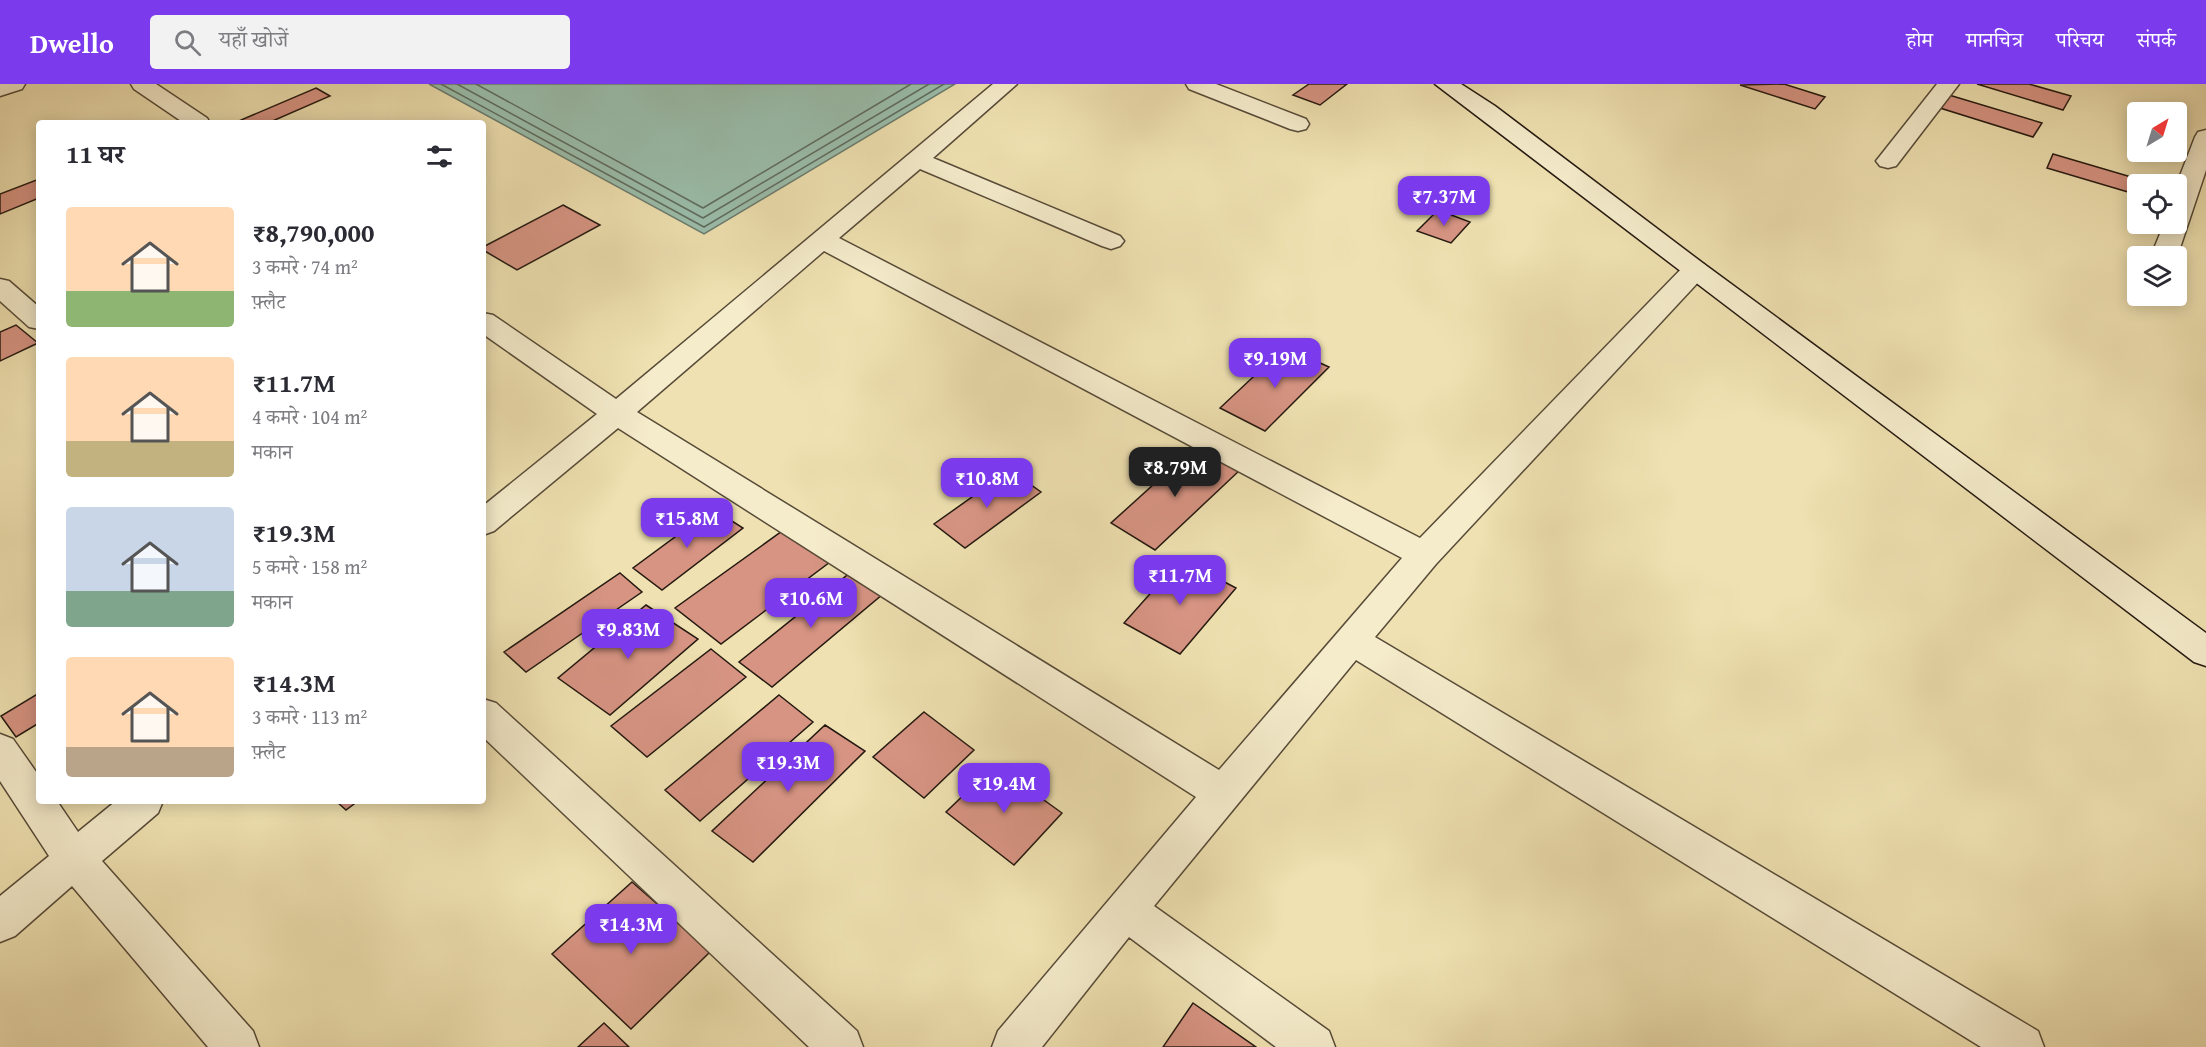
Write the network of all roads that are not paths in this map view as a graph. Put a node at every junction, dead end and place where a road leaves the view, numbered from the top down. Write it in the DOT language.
graph roads {
  1 [pos="14,84"];
  2 [pos="142,84"];
  3 [pos="1006,84"];
  4 [pos="1197,84"];
  5 [pos="1446,84"];
  6 [pos="1948,84"];
  7 [pos="0,89"];
  8 [pos="195,120"];
  9 [pos="1298,124"];
  10 [pos="2206,137"];
  11 [pos="916,159"];
  12 [pos="1888,161"];
  13 [pos="2196,194"];
  14 [pos="2187,207"];
  15 [pos="821,239"];
  16 [pos="1111,241"];
  17 [pos="1695,270"];
  18 [pos="0,287"];
  19 [pos="36,318"];
  20 [pos="486,323"];
  21 [pos="618,414"];
  22 [pos="486,521"];
  23 [pos="1424,555"];
  24 [pos="1352,640"];
  25 [pos="2206,652"];
  26 [pos="486,717"];
  27 [pos="0,750"];
  28 [pos="1223,793"];
  29 [pos="36,803"];
  30 [pos="37,804"];
  31 [pos="140,804"];
  32 [pos="74,859"];
  33 [pos="1125,910"];
  34 [pos="0,922"];
  35 [pos="237,1047"];
  36 [pos="841,1047"];
  37 [pos="1014,1047"];
  38 [pos="1313,1047"];
  39 [pos="2022,1047"];
  1 -- 7 [label="street"];
  2 -- 8 [label="street"];
  3 -- 11 [label="street"];
  4 -- 9 [label="street"];
  5 -- 17 [label="street"];
  6 -- 12 [label="street"];
  10 -- 13 [label="street"];
  11 -- 15 [label="street"];
  11 -- 16 [label="street"];
  13 -- 14 [label="street"];
  15 -- 21 [label="street"];
  15 -- 23 [label="street"];
  17 -- 23 [label="street"];
  17 -- 25 [label="street"];
  18 -- 19 [label="street"];
  20 -- 21 [label="street"];
  21 -- 22 [label="street"];
  21 -- 28 [label="street"];
  23 -- 24 [label="street"];
  24 -- 28 [label="street"];
  24 -- 39 [label="street"];
  26 -- 36 [label="street"];
  27 -- 29 [label="street"];
  28 -- 33 [label="street"];
  30 -- 32 [label="street"];
  31 -- 32 [label="street"];
  32 -- 34 [label="street"];
  32 -- 35 [label="street"];
  33 -- 37 [label="street"];
  33 -- 38 [label="street"];
}
